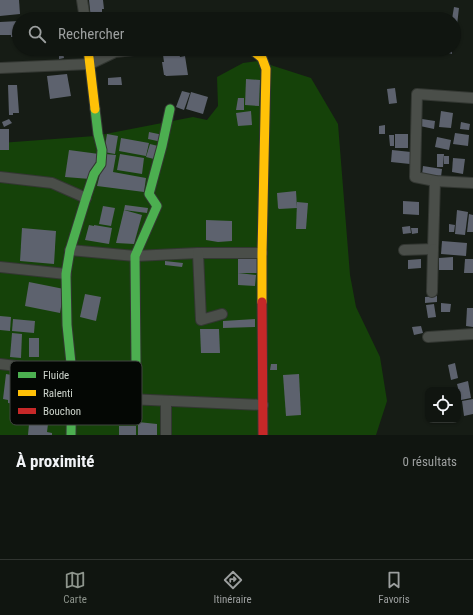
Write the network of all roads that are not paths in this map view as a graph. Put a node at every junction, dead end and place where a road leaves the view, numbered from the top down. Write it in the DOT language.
graph roads {
  1 [pos="82,0"];
  2 [pos="84,12"];
  3 [pos="89,56"];
  4 [pos="107,56"];
  5 [pos="260,56"];
  6 [pos="90,64"];
  7 [pos="0,68"];
  8 [pos="473,98"];
  9 [pos="170,109"];
  10 [pos="0,177"];
  11 [pos="435,181"];
  12 [pos="473,183"];
  13 [pos="86,198"];
  14 [pos="433,249"];
  15 [pos="70,250"];
  16 [pos="404,250"];
  17 [pos="262,253"];
  18 [pos="198,254"];
  19 [pos="135,256"];
  20 [pos="0,267"];
  21 [pos="66,274"];
  22 [pos="432,292"];
  23 [pos="222,314"];
  24 [pos="473,334"];
  25 [pos="428,336"];
  26 [pos="71,361"];
  27 [pos="136,361"];
  28 [pos="0,364"];
  29 [pos="10,365"];
  30 [pos="142,400"];
  31 [pos="166,401"];
  32 [pos="263,405"];
  33 [pos="166,435"];
  34 [pos="262,435"];
  1 -- 2 [label="street"];
  3 -- 6 [label="street"];
  4 -- 6 [label="street"];
  5 -- 17 [label="street"];
  6 -- 7 [label="street"];
  6 -- 13 [label="street"];
  8 -- 11 [label="street"];
  9 -- 19 [label="street"];
  10 -- 13 [label="street"];
  11 -- 12 [label="street"];
  11 -- 14 [label="street"];
  13 -- 15 [label="street"];
  14 -- 16 [label="street"];
  14 -- 22 [label="street"];
  15 -- 19 [label="street"];
  15 -- 21 [label="street"];
  17 -- 18 [label="street"];
  17 -- 32 [label="street"];
  18 -- 19 [label="street"];
  18 -- 23 [label="street"];
  19 -- 27 [label="street"];
  20 -- 21 [label="street"];
  21 -- 26 [label="street"];
  24 -- 25 [label="street"];
  28 -- 29 [label="street"];
  30 -- 31 [label="street"];
  31 -- 32 [label="street"];
  31 -- 33 [label="street"];
  32 -- 34 [label="street"];
}
